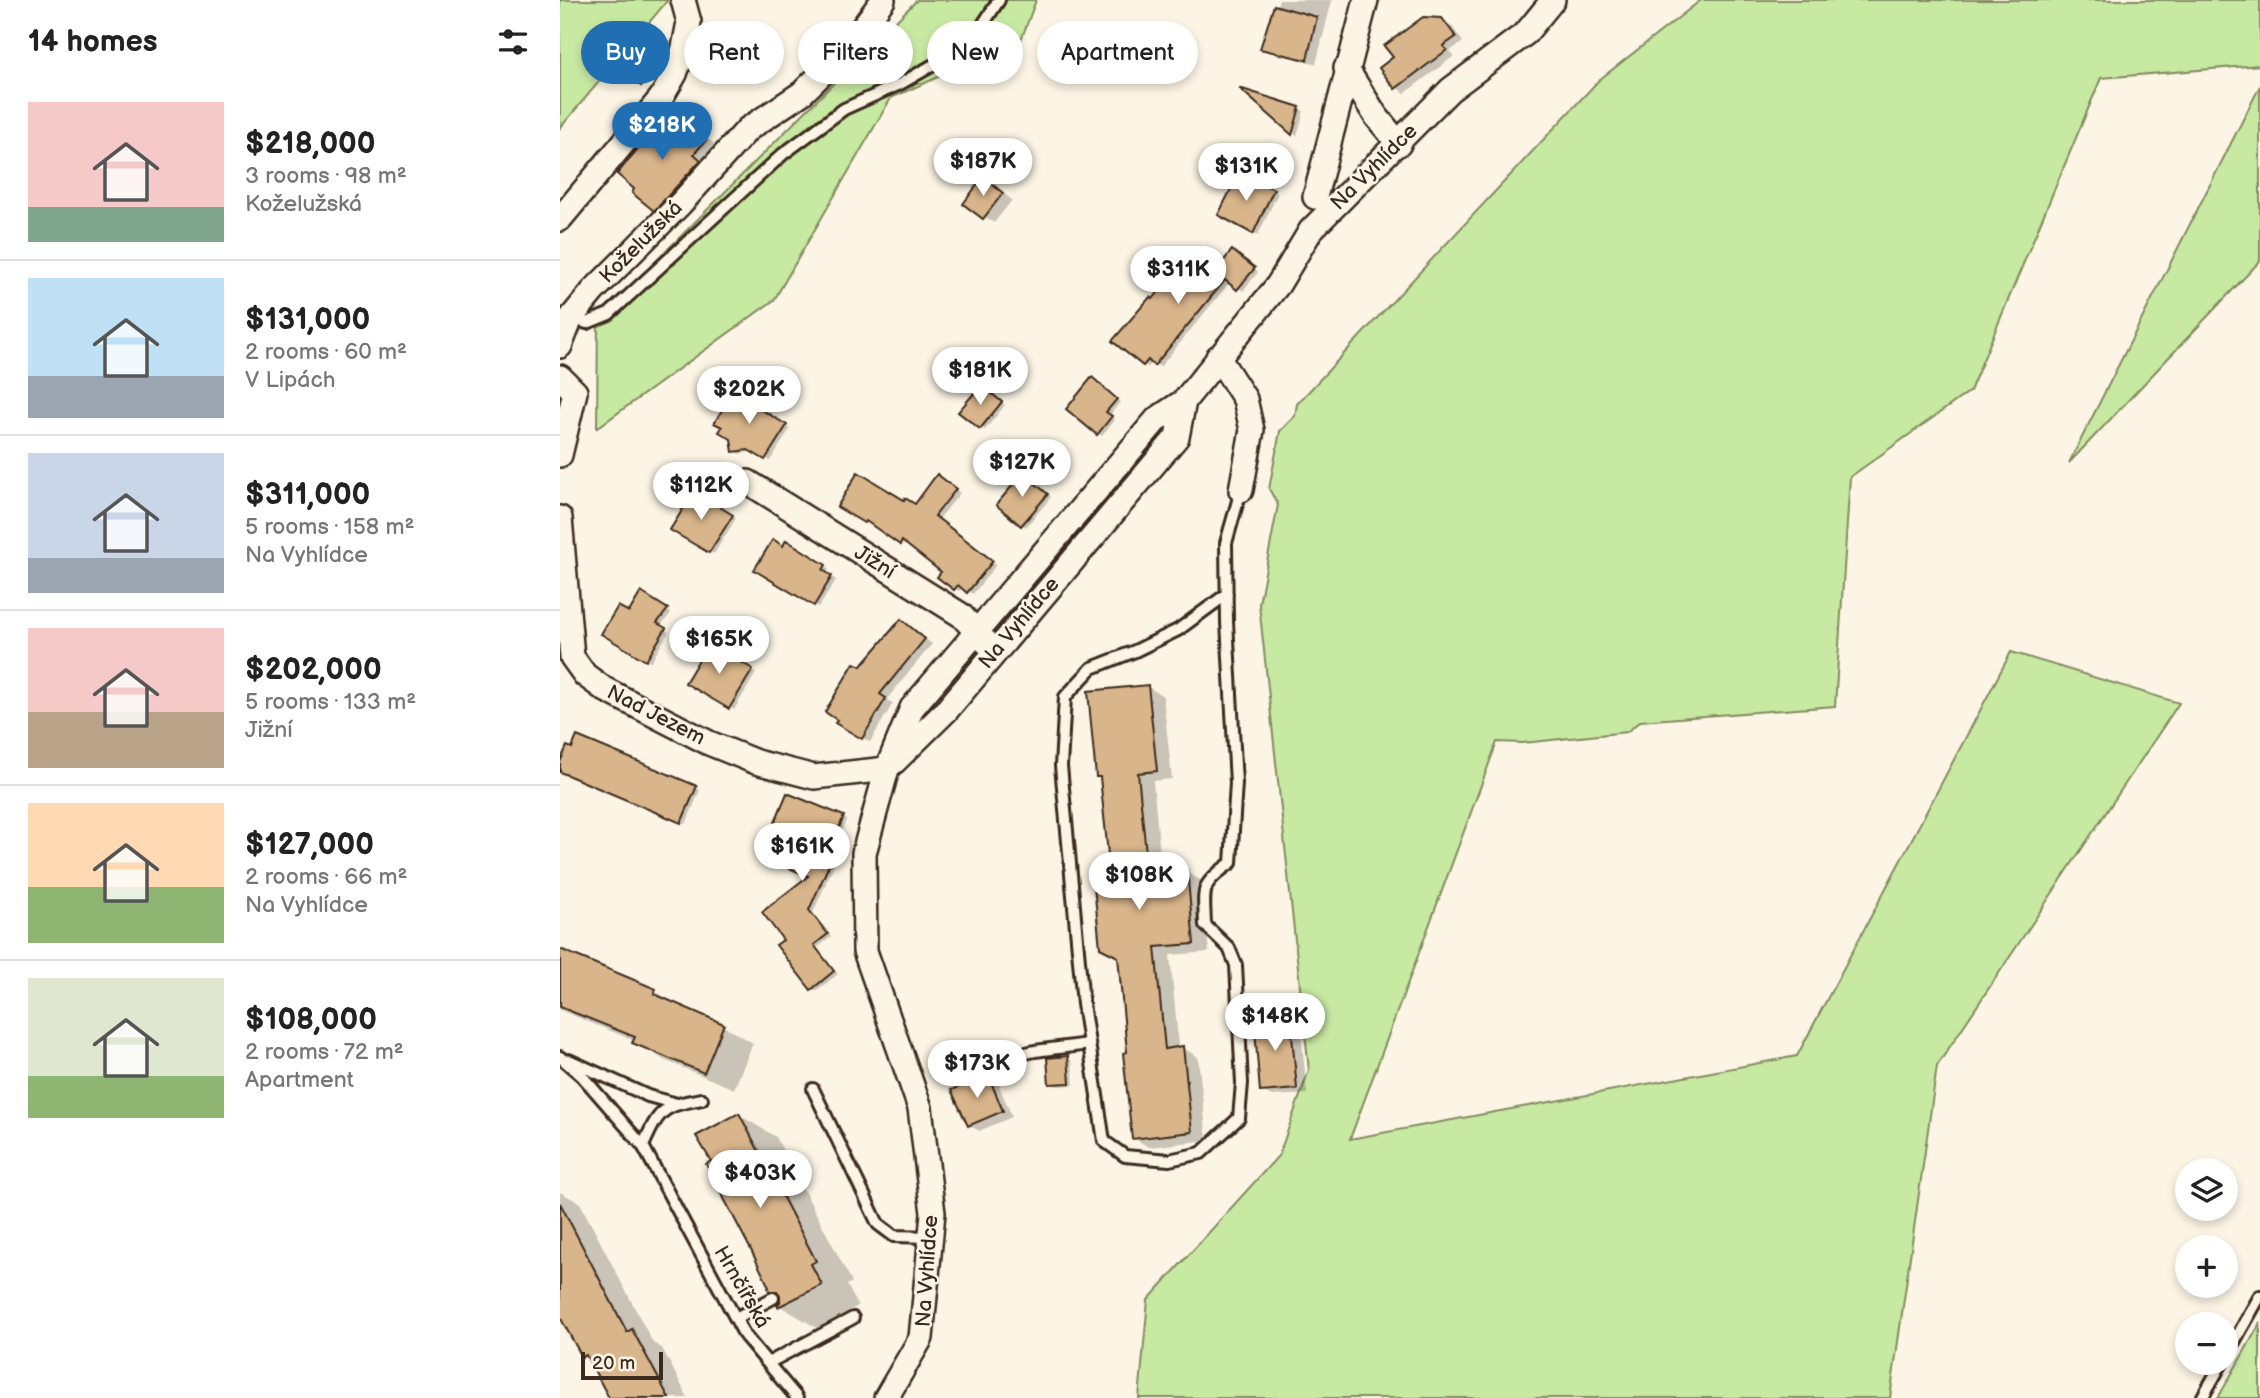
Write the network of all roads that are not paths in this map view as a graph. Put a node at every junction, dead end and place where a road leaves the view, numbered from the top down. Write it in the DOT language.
graph roads {
  1 [pos="683,0"];
  2 [pos="883,0"];
  3 [pos="999,0"];
  4 [pos="1366,0"];
  5 [pos="1553,0"];
  6 [pos="1346,68"];
  7 [pos="1399,144"];
  8 [pos="1315,197"];
  9 [pos="560,219"];
  10 [pos="571,318"];
  11 [pos="560,346"];
  12 [pos="1218,357"];
  13 [pos="560,377"];
  14 [pos="1184,401"];
  15 [pos="560,455"];
  16 [pos="748,482"];
  17 [pos="1241,490"];
  18 [pos="560,518"];
  19 [pos="1227,594"];
  20 [pos="976,630"];
  21 [pos="994,652"];
  22 [pos="887,769"];
  23 [pos="1089,1044"];
  24 [pos="560,1056"];
  25 [pos="994,1060"];
  26 [pos="813,1089"];
  27 [pos="702,1099"];
  28 [pos="677,1104"];
  29 [pos="643,1146"];
  30 [pos="931,1237"];
  31 [pos="2260,1296"];
  32 [pos="774,1298"];
  33 [pos="736,1318"];
  34 [pos="853,1318"];
  35 [pos="2238,1335"];
  36 [pos="768,1363"];
  37 [pos="2215,1375"];
  38 [pos="797,1398"];
  39 [pos="886,1398"];
  40 [pos="2202,1398"];
  1 -- 9 [label="street"];
  2 -- 10 [label="street, Koželužská"];
  3 -- 10 [label="lane"];
  4 -- 6 [label="street"];
  5 -- 7 [label="street, Na Vyhlídce"];
  6 -- 7 [label="street"];
  6 -- 8 [label="street"];
  7 -- 12 [label="street, Na Vyhlídce"];
  10 -- 11 [label="street, Koželužská"];
  12 -- 14 [label="street, Na Vyhlídce"];
  12 -- 17 [label="street"];
  13 -- 15 [label="street"];
  14 -- 20 [label="street, Na Vyhlídce"];
  14 -- 21 [label="street, Na Vyhlídce"];
  16 -- 20 [label="street, Jižní"];
  17 -- 19 [label="lane"];
  18 -- 22 [label="street, Nad Jezem"];
  19 -- 23 [label="lane"];
  19 -- 23 [label="lane"];
  20 -- 21 [label="street, Jižní"];
  20 -- 22 [label="street, Na Vyhlídce"];
  21 -- 22 [label="street, Na Vyhlídce"];
  22 -- 30 [label="street, Na Vyhlídce"];
  23 -- 25 [label="lane"];
  24 -- 28 [label="lane"];
  24 -- 29 [label="lane, Hrnčířská"];
  26 -- 30 [label="lane"];
  27 -- 28 [label="lane"];
  28 -- 29 [label="lane"];
  29 -- 33 [label="lane, Hrnčířská"];
  30 -- 39 [label="street, Na Vyhlídce"];
  31 -- 35 [label="lane"];
  32 -- 33 [label="lane"];
  33 -- 36 [label="lane, Hrnčířská"];
  34 -- 36 [label="lane"];
  36 -- 38 [label="lane, Hrnčířská"];
  37 -- 40 [label="lane"];
}
